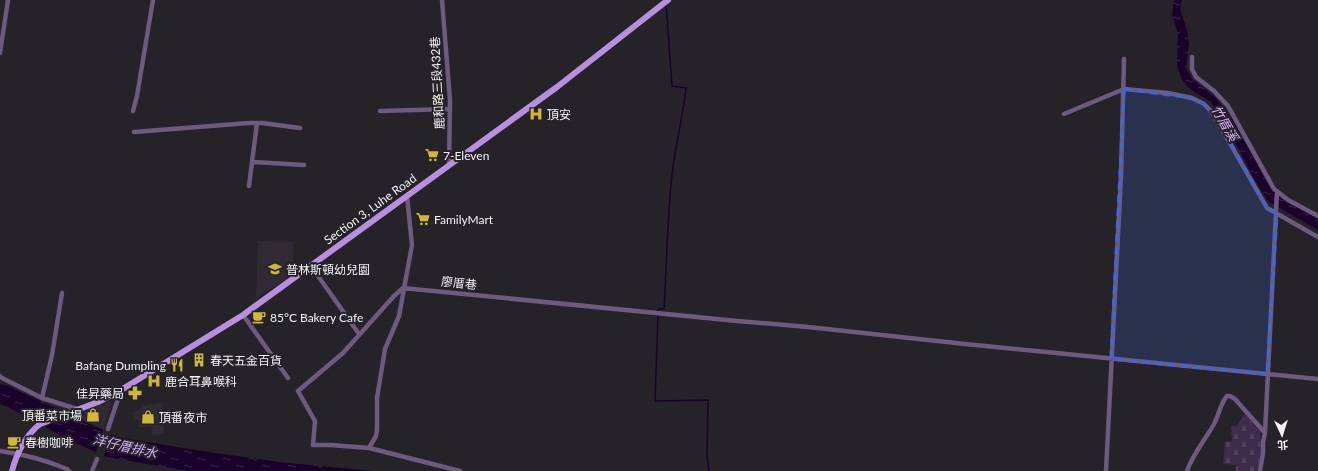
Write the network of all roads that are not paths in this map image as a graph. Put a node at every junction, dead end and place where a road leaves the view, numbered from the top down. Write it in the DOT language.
graph roads {
  1 [pos="8,0"];
  2 [pos="153,0"];
  3 [pos="442,0"];
  4 [pos="668,0"];
  5 [pos="0,53"];
  6 [pos="1192,57"];
  7 [pos="1124,59"];
  8 [pos="1124,89"];
  9 [pos="450,109"];
  10 [pos="133,111"];
  11 [pos="380,111"];
  12 [pos="1064,114"];
  13 [pos="257,123"];
  14 [pos="300,128"];
  15 [pos="134,132"];
  16 [pos="252,162"];
  17 [pos="304,165"];
  18 [pos="449,165"];
  19 [pos="249,186"];
  20 [pos="1277,191"];
  21 [pos="407,196"];
  22 [pos="1277,214"];
  23 [pos="1318,216"];
  24 [pos="1318,237"];
  25 [pos="311,266"];
  26 [pos="403,288"];
  27 [pos="62,293"];
  28 [pos="242,315"];
  29 [pos="359,334"];
  30 [pos="1112,359"];
  31 [pos="1268,374"];
  32 [pos="1,377"];
  33 [pos="288,378"];
  34 [pos="1318,379"];
  35 [pos="121,390"];
  36 [pos="42,398"];
  37 [pos="77,409"];
  38 [pos="108,429"];
  39 [pos="1265,433"];
  40 [pos="369,448"];
  41 [pos="0,451"];
  42 [pos="18,453"];
  43 [pos="97,459"];
  44 [pos="12,471"];
  45 [pos="69,471"];
  46 [pos="92,471"];
  47 [pos="460,471"];
  48 [pos="1106,471"];
  49 [pos="1187,471"];
  50 [pos="1260,471"];
  1 -- 5 [label="street"];
  2 -- 10 [label="street"];
  3 -- 9 [label="street, 鹿和路三段432巷"];
  4 -- 18 [label="main road, Section 3, Luhe Road"];
  6 -- 20 [label="street"];
  7 -- 8 [label="street"];
  8 -- 12 [label="street"];
  8 -- 22 [label="street"];
  8 -- 30 [label="street"];
  9 -- 11 [label="street"];
  9 -- 18 [label="street, 鹿和路三段432巷"];
  13 -- 14 [label="street"];
  13 -- 15 [label="street"];
  13 -- 16 [label="street"];
  16 -- 17 [label="street"];
  16 -- 19 [label="street"];
  18 -- 21 [label="main road, Section 3, Luhe Road"];
  20 -- 22 [label="street"];
  20 -- 23 [label="street"];
  21 -- 25 [label="main road, Section 3, Luhe Road"];
  21 -- 26 [label="street"];
  22 -- 24 [label="street"];
  22 -- 31 [label="street"];
  25 -- 28 [label="main road, Section 3, Luhe Road"];
  25 -- 29 [label="street"];
  26 -- 29 [label="street"];
  26 -- 30 [label="street, 廖厝巷"];
  26 -- 40 [label="street"];
  27 -- 36 [label="street"];
  28 -- 33 [label="street"];
  28 -- 35 [label="main road, Section 3, Luhe Road"];
  29 -- 40 [label="street"];
  30 -- 31 [label="street, 廖厝巷"];
  30 -- 48 [label="street"];
  31 -- 34 [label="street, 廖厝巷"];
  31 -- 39 [label="street"];
  32 -- 36 [label="street"];
  35 -- 37 [label="main road, Section 3, Luhe Road"];
  35 -- 38 [label="street"];
  36 -- 37 [label="street"];
  37 -- 42 [label="main road, Section 3, Luhe Road"];
  39 -- 49 [label="street"];
  39 -- 50 [label="street"];
  40 -- 47 [label="street"];
  41 -- 42 [label="street"];
  42 -- 44 [label="main road"];
  42 -- 45 [label="street"];
  43 -- 46 [label="street"];
}
